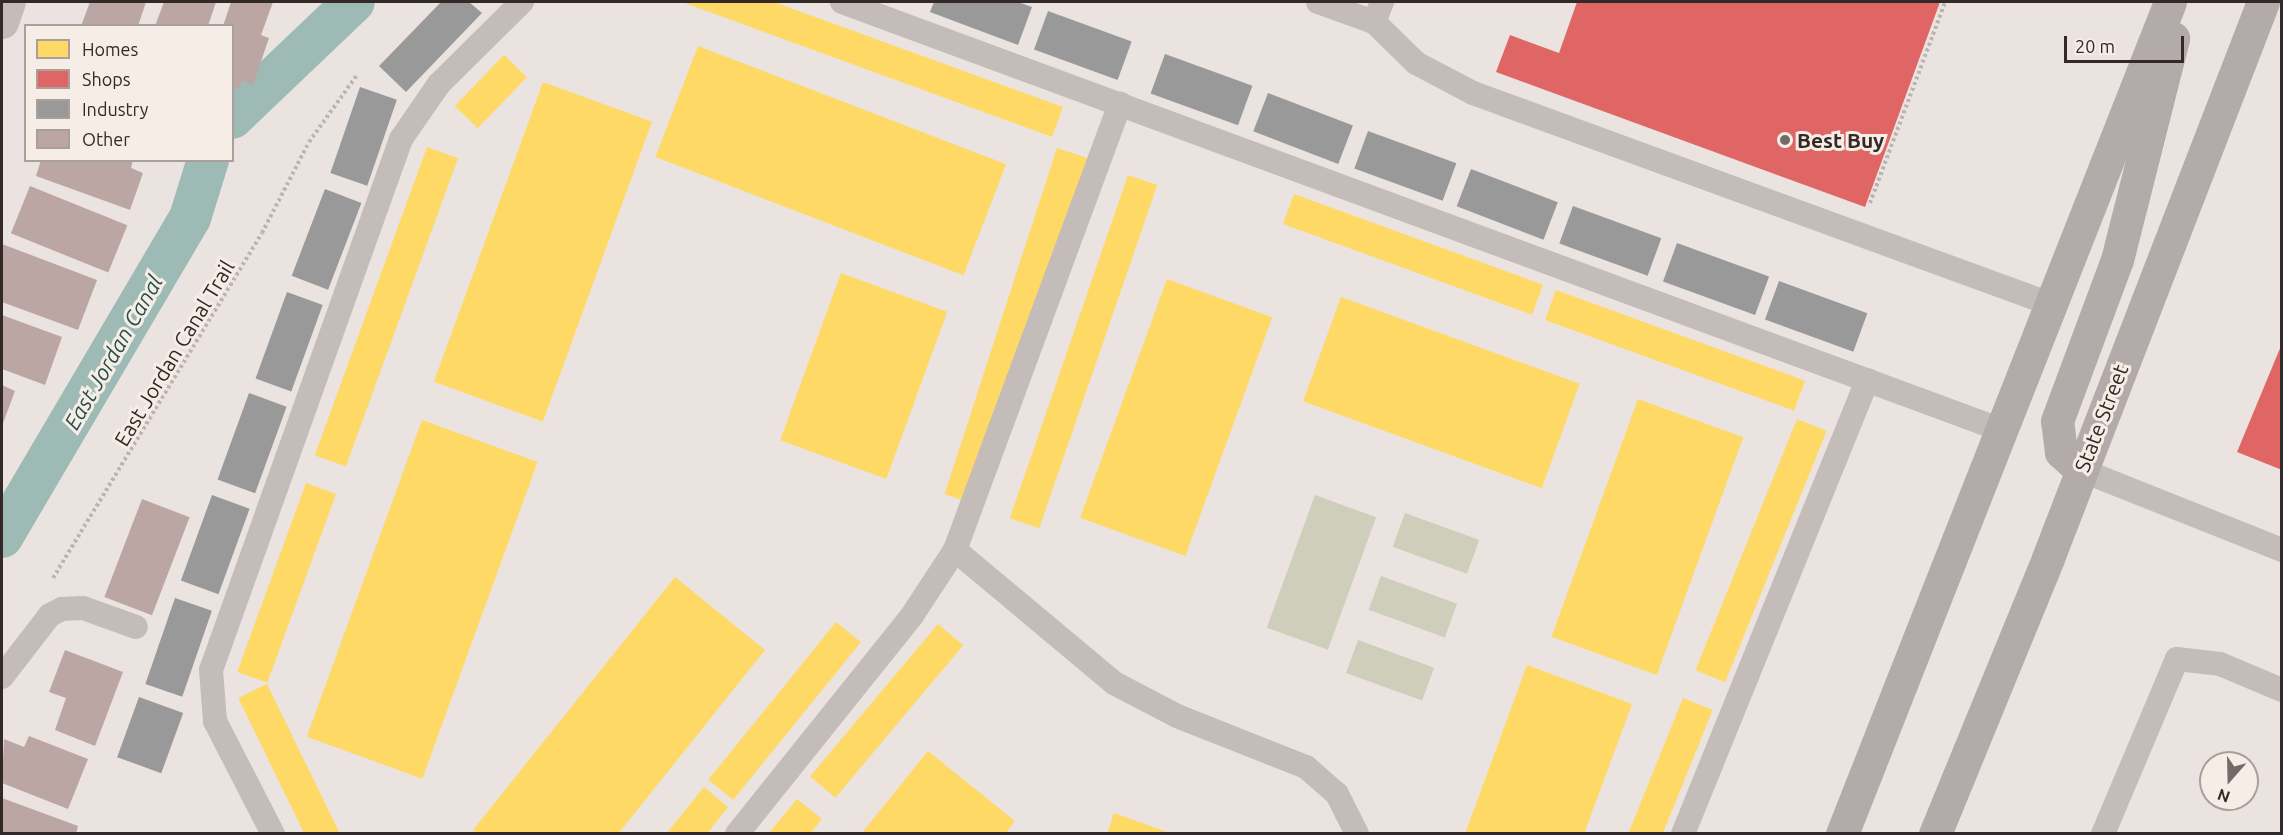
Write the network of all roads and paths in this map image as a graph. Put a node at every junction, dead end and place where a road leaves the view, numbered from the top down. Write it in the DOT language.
graph roads {
  1 [pos="9,2"];
  2 [pos="522,2"];
  3 [pos="842,2"];
  4 [pos="1318,2"];
  5 [pos="1946,2"];
  6 [pos="2170,2"];
  7 [pos="2179,2"];
  8 [pos="2263,2"];
  9 [pos="1378,12"];
  10 [pos="2,22"];
  11 [pos="357,75"];
  12 [pos="1120,104"];
  13 [pos="1859,234"];
  14 [pos="2053,305"];
  15 [pos="1867,380"];
  16 [pos="2004,431"];
  17 [pos="2081,470"];
  18 [pos="955,550"];
  19 [pos="2282,550"];
  20 [pos="46,586"];
  21 [pos="136,627"];
  22 [pos="2,677"];
  23 [pos="2282,690"];
  24 [pos="273,834"];
  25 [pos="737,834"];
  26 [pos="1358,834"];
  27 [pos="1683,834"];
  28 [pos="1842,834"];
  29 [pos="1935,834"];
  30 [pos="2103,834"];
  1 -- 10 [label="street"];
  2 -- 24 [label="lane"];
  3 -- 12 [label="lane"];
  4 -- 9 [label="lane"];
  5 -- 13 [label="path"];
  6 -- 14 [label="main road"];
  7 -- 17 [label="main road"];
  8 -- 17 [label="main road, State Street"];
  9 -- 13 [label="lane"];
  11 -- 20 [label="path, East Jordan Canal Trail"];
  12 -- 15 [label="lane"];
  12 -- 18 [label="lane"];
  13 -- 14 [label="lane"];
  14 -- 16 [label="main road"];
  15 -- 16 [label="lane"];
  15 -- 27 [label="lane"];
  16 -- 28 [label="main road"];
  17 -- 19 [label="lane"];
  17 -- 29 [label="main road, State Street"];
  18 -- 25 [label="lane"];
  18 -- 26 [label="lane"];
  21 -- 22 [label="lane"];
  23 -- 30 [label="lane"];
}
